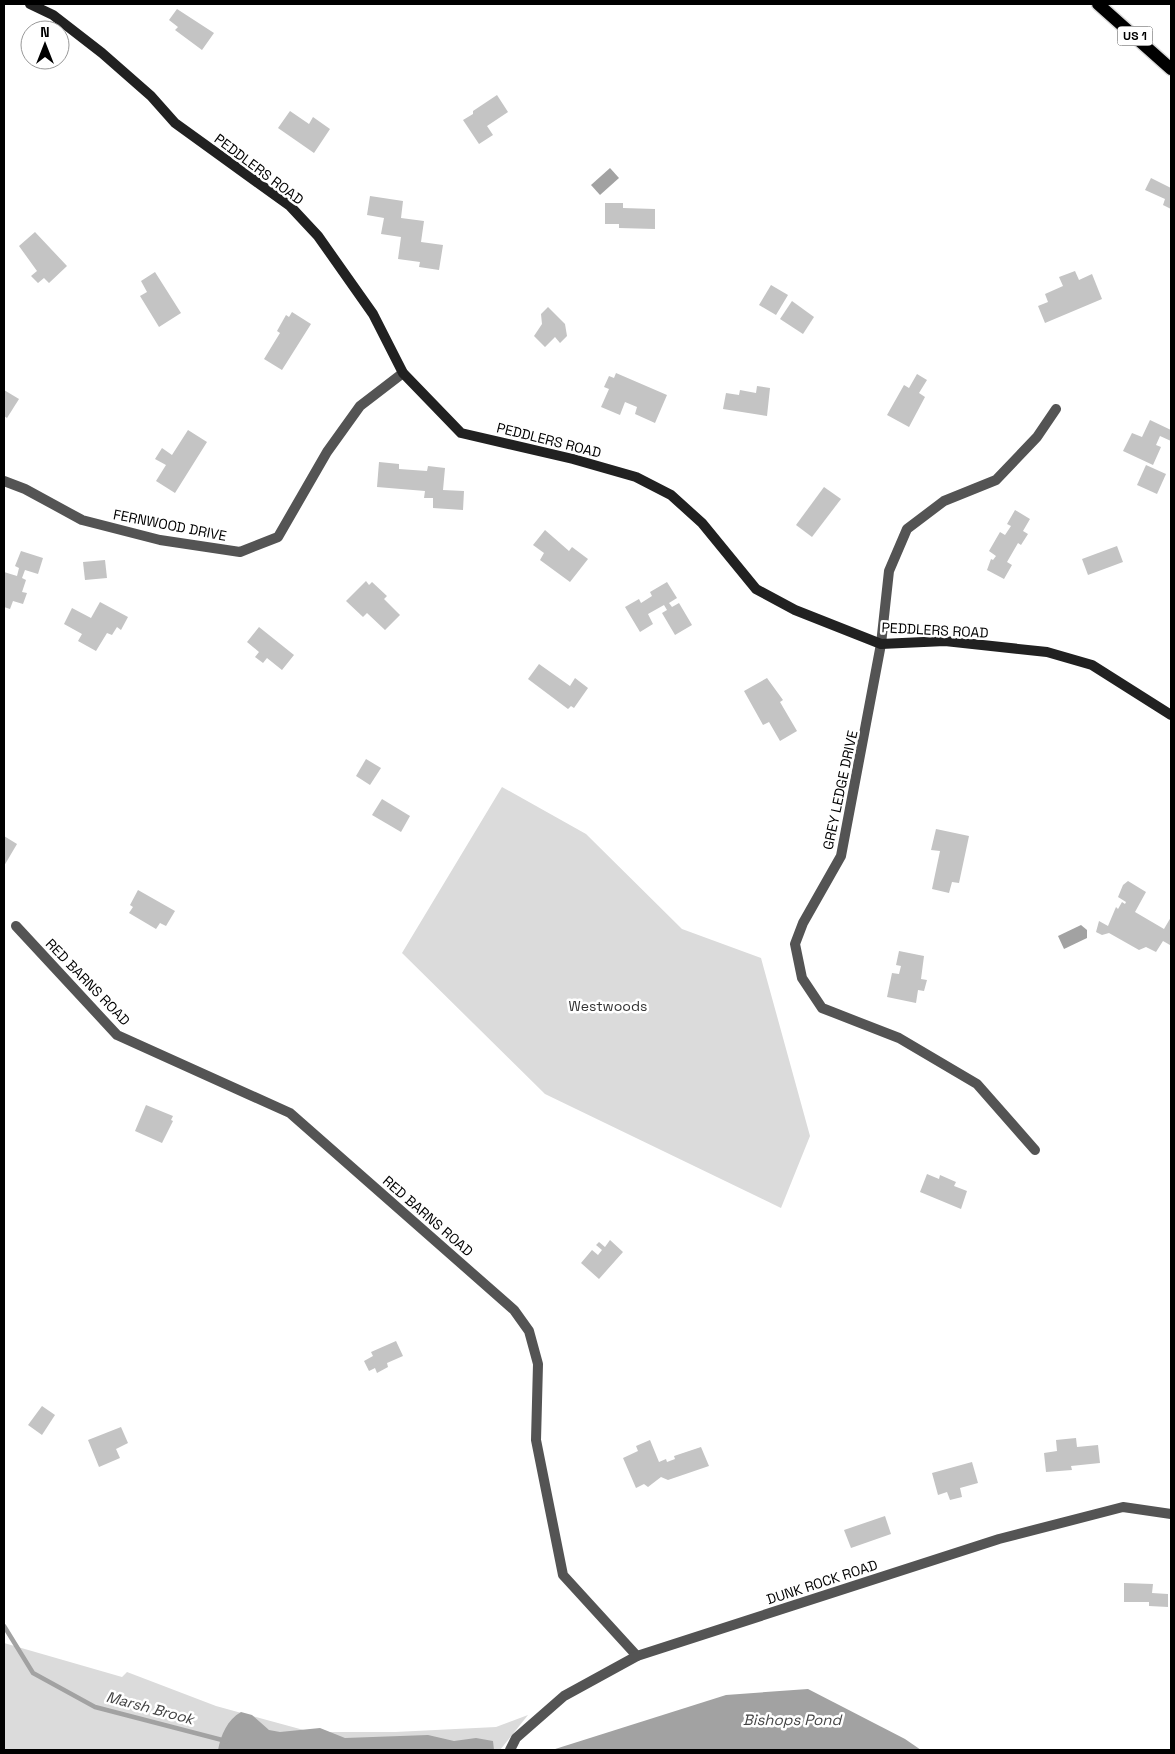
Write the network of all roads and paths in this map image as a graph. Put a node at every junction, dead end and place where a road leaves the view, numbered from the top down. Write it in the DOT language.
graph roads {
  1 [pos="30,4"];
  2 [pos="1098,4"];
  3 [pos="1171,69"];
  4 [pos="403,373"];
  5 [pos="1056,410"];
  6 [pos="4,481"];
  7 [pos="881,644"];
  8 [pos="1171,715"];
  9 [pos="16,926"];
  10 [pos="1035,1150"];
  11 [pos="1171,1514"];
  12 [pos="637,1656"];
  13 [pos="510,1750"];
  1 -- 4 [label="street, PEDDLERS ROAD"];
  2 -- 3 [label="main road, US 1"];
  4 -- 6 [label="street, FERNWOOD DRIVE"];
  4 -- 7 [label="street, PEDDLERS ROAD"];
  5 -- 7 [label="street, GREY LEDGE DRIVE"];
  7 -- 8 [label="street, PEDDLERS ROAD"];
  7 -- 10 [label="street, GREY LEDGE DRIVE"];
  9 -- 12 [label="street, RED BARNS ROAD"];
  11 -- 12 [label="street, DUNK ROCK ROAD"];
  12 -- 13 [label="street, DUNK ROCK ROAD"];
}
